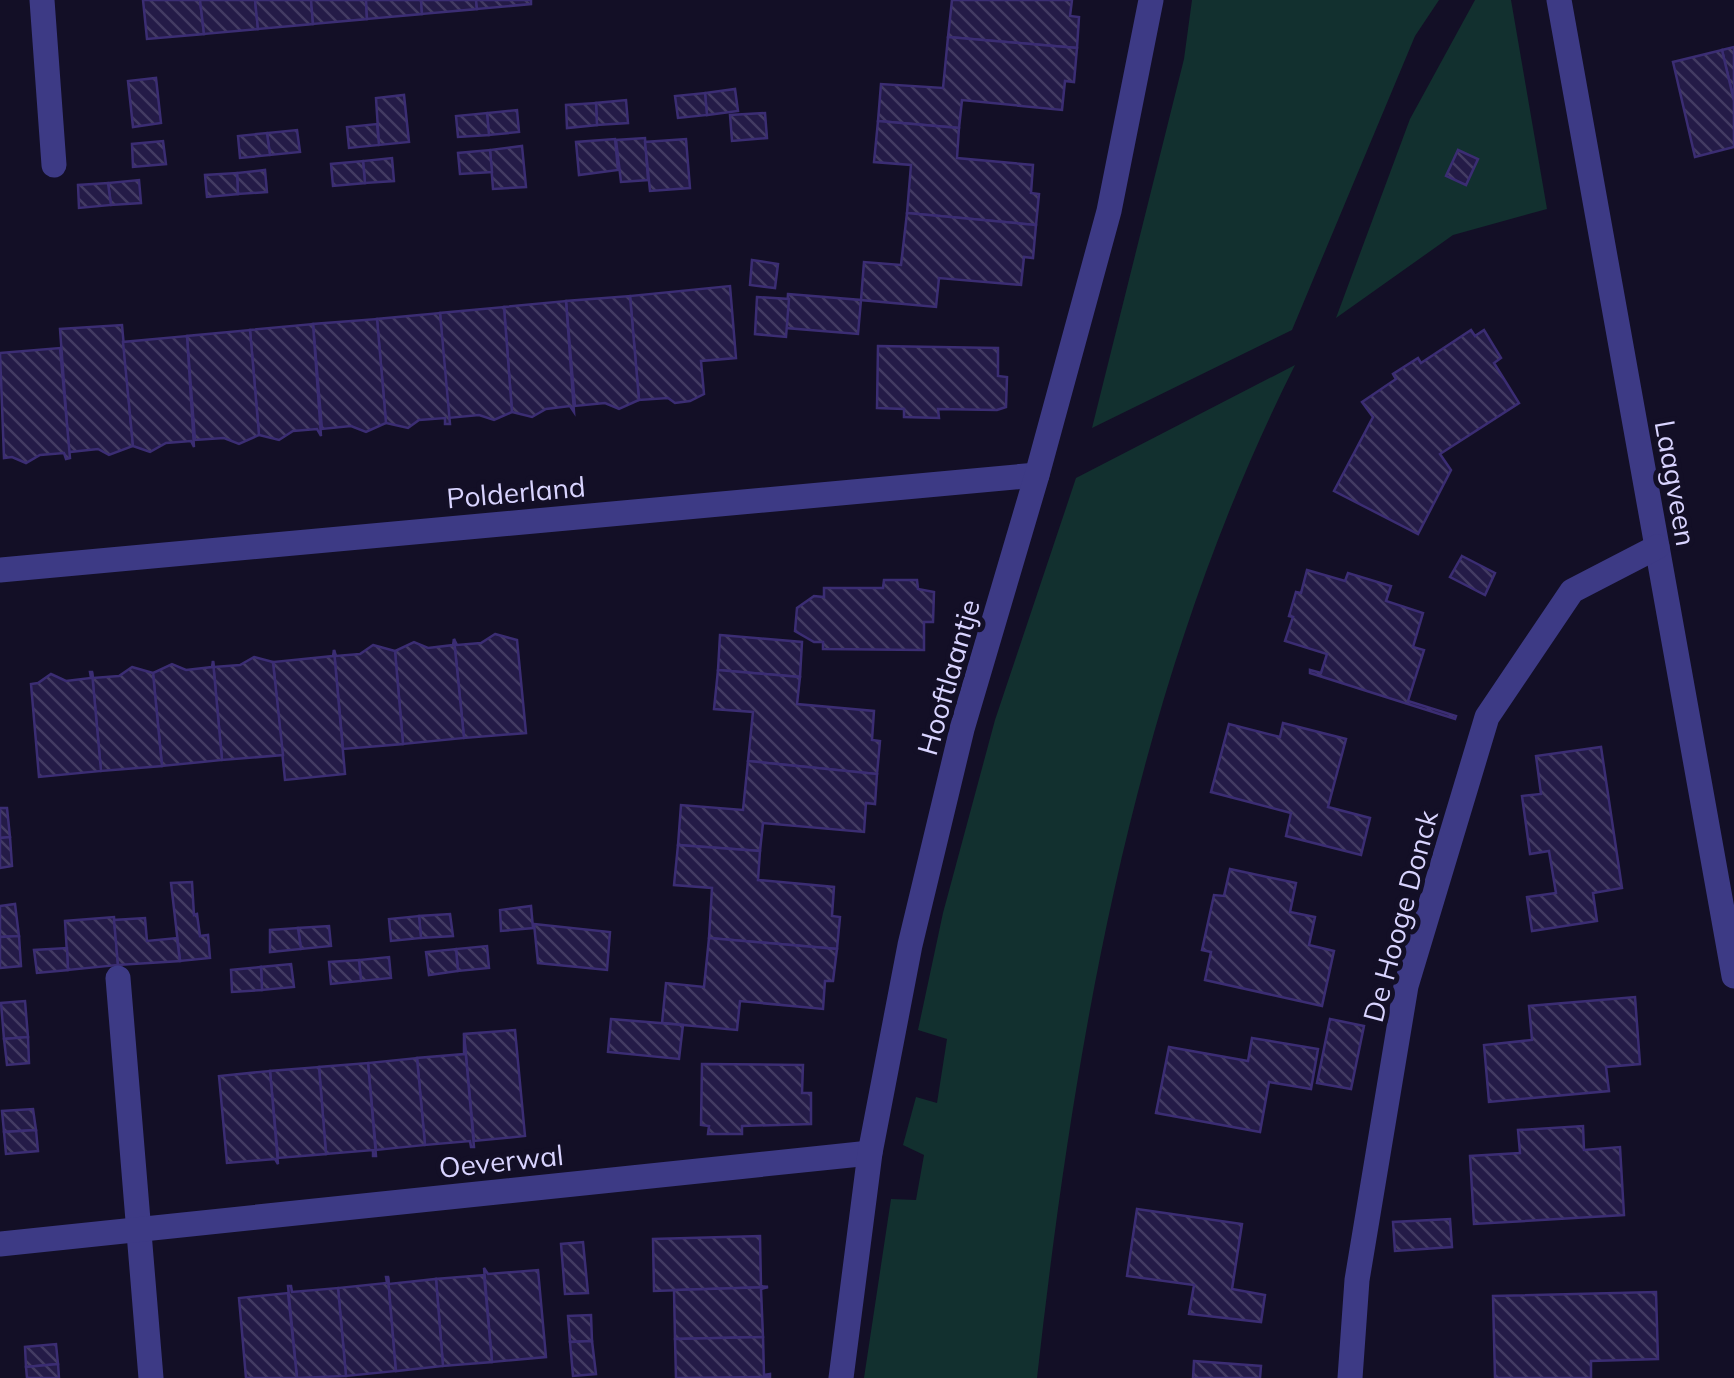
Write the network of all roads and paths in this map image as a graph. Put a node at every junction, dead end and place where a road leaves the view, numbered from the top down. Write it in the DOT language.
graph roads {
  1 [pos="42,0"];
  2 [pos="1151,0"];
  3 [pos="1558,0"];
  4 [pos="54,165"];
  5 [pos="1037,475"];
  6 [pos="1657,547"];
  7 [pos="0,570"];
  8 [pos="1734,976"];
  9 [pos="118,978"];
  10 [pos="870,1153"];
  11 [pos="138,1228"];
  12 [pos="0,1244"];
  13 [pos="151,1378"];
  14 [pos="841,1378"];
  15 [pos="1350,1378"];
  1 -- 4 [label="street"];
  2 -- 5 [label="street, Hooftlaantje"];
  3 -- 6 [label="street, Laagveen"];
  5 -- 7 [label="street, Polderland"];
  5 -- 10 [label="street, Hooftlaantje"];
  6 -- 8 [label="street, Laagveen"];
  6 -- 15 [label="street, De Hooge Donck"];
  9 -- 11 [label="street"];
  10 -- 11 [label="street, Oeverwal"];
  10 -- 14 [label="street, Hooftlaantje"];
  11 -- 12 [label="street, Oeverwal"];
  11 -- 13 [label="street"];
}
